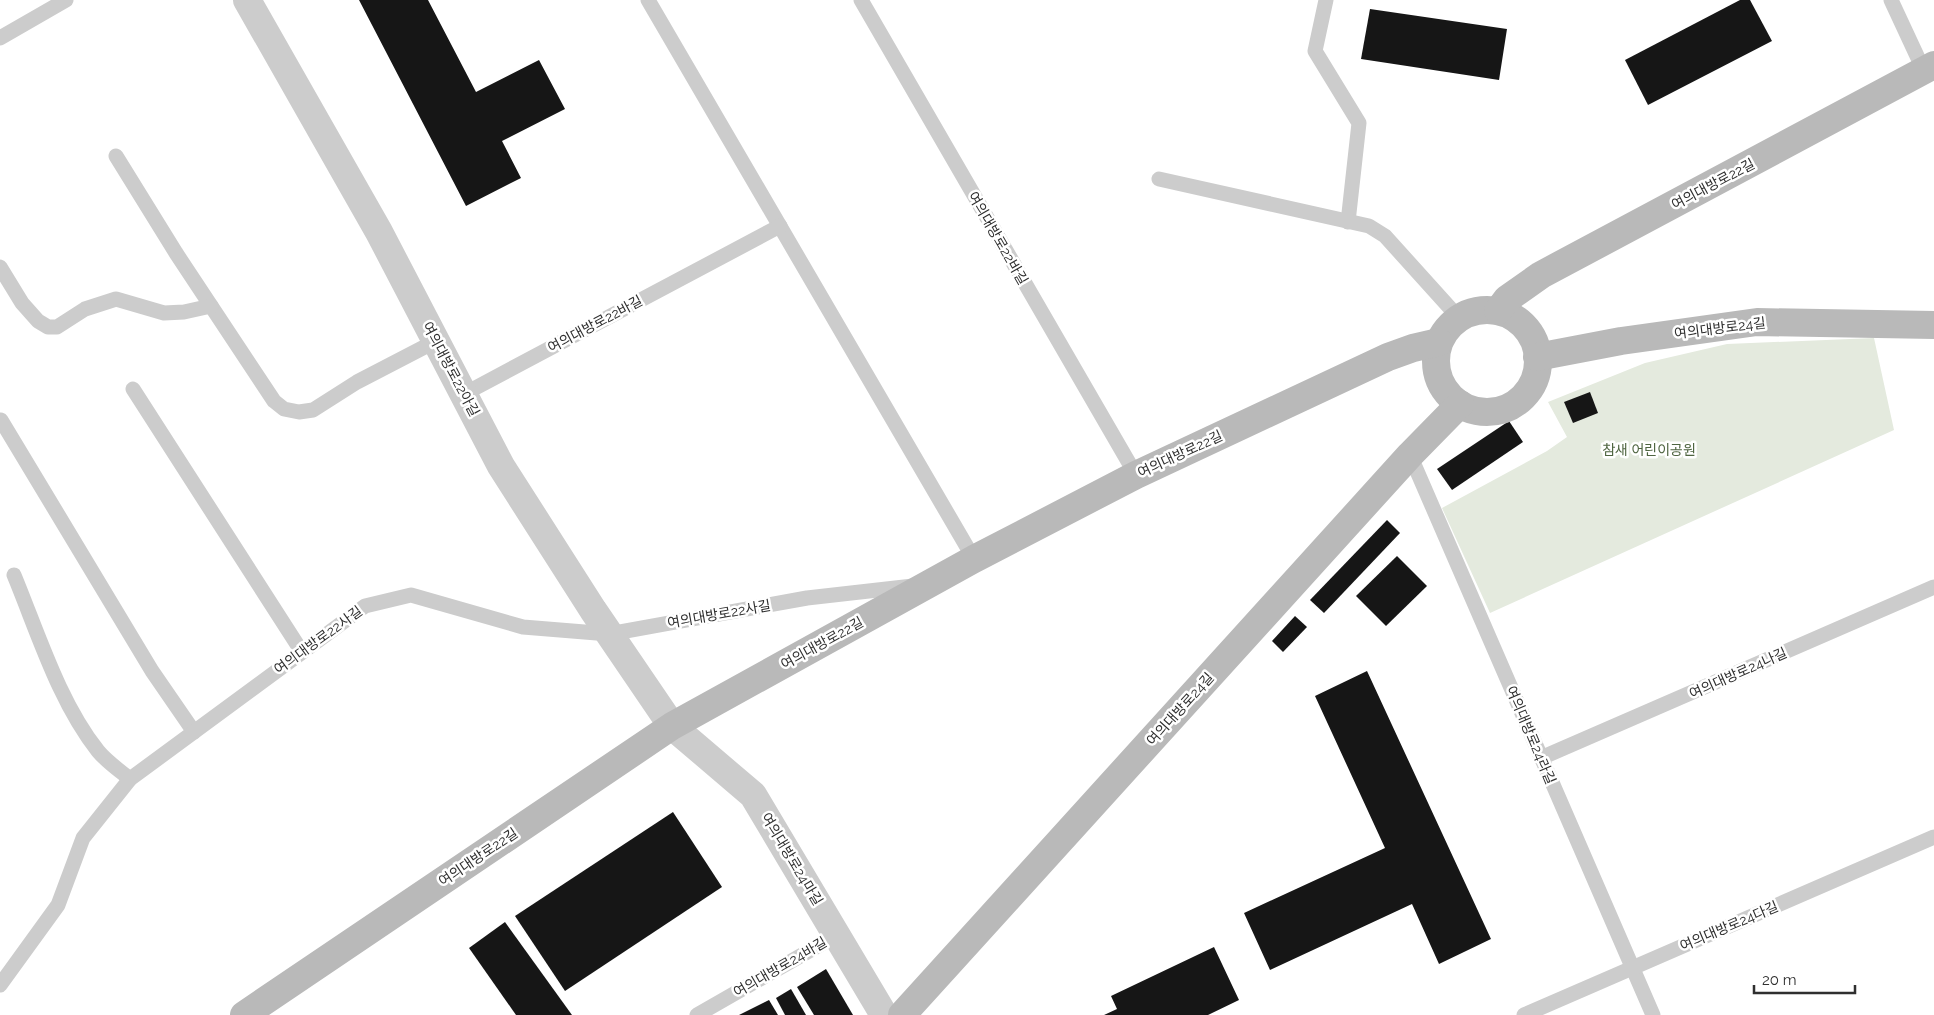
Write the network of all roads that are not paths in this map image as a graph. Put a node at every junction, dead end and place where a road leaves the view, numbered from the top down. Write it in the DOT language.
graph roads {
  1 [pos="66,0"];
  2 [pos="247,0"];
  3 [pos="648,0"];
  4 [pos="861,0"];
  5 [pos="1326,0"];
  6 [pos="1891,0"];
  7 [pos="0,38"];
  8 [pos="1929,68"];
  9 [pos="116,156"];
  10 [pos="1158,179"];
  11 [pos="1348,222"];
  12 [pos="780,226"];
  13 [pos="0,267"];
  14 [pos="211,306"];
  15 [pos="1498,311"];
  16 [pos="1459,318"];
  17 [pos="1934,324"];
  18 [pos="436,341"];
  19 [pos="1439,342"];
  20 [pos="1537,357"];
  21 [pos="133,389"];
  22 [pos="464,394"];
  23 [pos="1460,404"];
  24 [pos="1,420"];
  25 [pos="1410,455"];
  26 [pos="1136,475"];
  27 [pos="974,559"];
  28 [pos="14,575"];
  29 [pos="927,584"];
  30 [pos="1934,587"];
  31 [pos="609,634"];
  32 [pos="302,652"];
  33 [pos="672,726"];
  34 [pos="194,732"];
  35 [pos="1542,758"];
  36 [pos="130,779"];
  37 [pos="1934,838"];
  38 [pos="837,934"];
  39 [pos="1632,968"];
  40 [pos="0,985"];
  41 [pos="244,1015"];
  42 [pos="697,1015"];
  43 [pos="884,1015"];
  44 [pos="902,1015"];
  45 [pos="1524,1015"];
  46 [pos="1653,1015"];
  1 -- 7 [label="lane"];
  2 -- 18 [label="street, 여의대방로22아길"];
  3 -- 12 [label="lane"];
  4 -- 26 [label="lane, 여의대방로22바길"];
  5 -- 11 [label="lane"];
  6 -- 8 [label="lane"];
  8 -- 15 [label="street, 여의대방로22길"];
  9 -- 14 [label="lane"];
  10 -- 11 [label="lane"];
  11 -- 16 [label="lane"];
  12 -- 22 [label="lane, 여의대방로22바길"];
  12 -- 27 [label="lane"];
  13 -- 14 [label="lane"];
  14 -- 18 [label="lane"];
  15 -- 16 [label="street"];
  15 -- 20 [label="street"];
  16 -- 19 [label="street"];
  17 -- 20 [label="street, 여의대방로24길"];
  18 -- 22 [label="street, 여의대방로22아길"];
  19 -- 23 [label="street"];
  19 -- 26 [label="street, 여의대방로22길"];
  20 -- 23 [label="street"];
  21 -- 32 [label="lane"];
  22 -- 31 [label="street, 여의대방로22아길"];
  23 -- 25 [label="street, 여의대방로24길"];
  24 -- 34 [label="lane"];
  25 -- 35 [label="lane, 여의대방로24라길"];
  25 -- 44 [label="street, 여의대방로24길"];
  26 -- 27 [label="street, 여의대방로22길"];
  27 -- 29 [label="street, 여의대방로22길"];
  28 -- 36 [label="lane"];
  29 -- 31 [label="lane, 여의대방로22사길"];
  29 -- 33 [label="street, 여의대방로22길"];
  30 -- 35 [label="lane, 여의대방로24나길"];
  31 -- 32 [label="lane, 여의대방로22사길"];
  31 -- 33 [label="street, 여의대방로22아길"];
  32 -- 34 [label="lane, 여의대방로22사길"];
  33 -- 38 [label="street, 여의대방로24마길"];
  33 -- 41 [label="street, 여의대방로22길"];
  34 -- 36 [label="lane, 여의대방로22사길"];
  35 -- 39 [label="lane, 여의대방로24라길"];
  36 -- 40 [label="lane, 여의대방로22사길"];
  37 -- 39 [label="lane, 여의대방로24다길"];
  38 -- 42 [label="lane, 여의대방로24바길"];
  38 -- 43 [label="street, 여의대방로24마길"];
  39 -- 45 [label="lane, 여의대방로24다길"];
  39 -- 46 [label="lane, 여의대방로24라길"];
}
